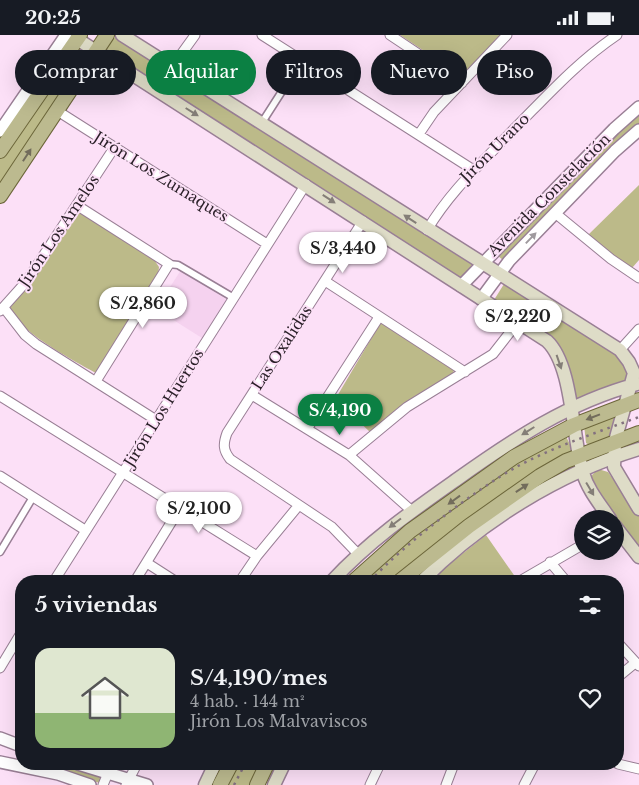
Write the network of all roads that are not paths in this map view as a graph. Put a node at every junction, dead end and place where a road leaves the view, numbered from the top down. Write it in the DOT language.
graph roads {
  1 [pos="107,35"];
  2 [pos="122,35"];
  3 [pos="195,35"];
  4 [pos="262,35"];
  5 [pos="390,35"];
  6 [pos="507,35"];
  7 [pos="617,35"];
  8 [pos="74,36"];
  9 [pos="61,50"];
  10 [pos="66,50"];
  11 [pos="96,50"];
  12 [pos="146,50"];
  13 [pos="184,50"];
  14 [pos="286,50"];
  15 [pos="412,50"];
  16 [pos="136,76"];
  17 [pos="467,78"];
  18 [pos="24,95"];
  19 [pos="38,95"];
  20 [pos="66,95"];
  21 [pos="216,95"];
  22 [pos="280,95"];
  23 [pos="358,95"];
  24 [pos="450,95"];
  25 [pos="639,107"];
  26 [pos="56,111"];
  27 [pos="261,124"];
  28 [pos="639,130"];
  29 [pos="0,131"];
  30 [pos="420,134"];
  31 [pos="114,148"];
  32 [pos="0,151"];
  33 [pos="472,169"];
  34 [pos="306,184"];
  35 [pos="0,196"];
  36 [pos="78,205"];
  37 [pos="555,213"];
  38 [pos="363,221"];
  39 [pos="427,230"];
  40 [pos="267,244"];
  41 [pos="481,264"];
  42 [pos="169,265"];
  43 [pos="639,265"];
  44 [pos="498,274"];
  45 [pos="636,275"];
  46 [pos="325,281"];
  47 [pos="461,286"];
  48 [pos="234,299"];
  49 [pos="481,299"];
  50 [pos="2,309"];
  51 [pos="379,317"];
  52 [pos="518,322"];
  53 [pos="639,329"];
  54 [pos="620,350"];
  55 [pos="465,372"];
  56 [pos="96,381"];
  57 [pos="636,384"];
  58 [pos="252,395"];
  59 [pos="0,396"];
  60 [pos="633,403"];
  61 [pos="571,407"];
  62 [pos="156,420"];
  63 [pos="574,425"];
  64 [pos="307,429"];
  65 [pos="639,433"];
  66 [pos="615,441"];
  67 [pos="639,449"];
  68 [pos="349,455"];
  69 [pos="579,455"];
  70 [pos="613,458"];
  71 [pos="582,471"];
  72 [pos="122,474"];
  73 [pos="0,476"];
  74 [pos="33,497"];
  75 [pos="299,505"];
  76 [pos="180,508"];
  77 [pos="639,509"];
  78 [pos="604,510"];
  79 [pos="412,511"];
  80 [pos="85,530"];
  81 [pos="624,538"];
  82 [pos="574,549"];
  83 [pos="0,552"];
  84 [pos="358,554"];
  85 [pos="257,556"];
  86 [pos="639,557"];
  87 [pos="550,562"];
  88 [pos="147,563"];
  89 [pos="58,575"];
  90 [pos="139,575"];
  91 [pos="166,575"];
  92 [pos="244,575"];
  93 [pos="338,575"];
  94 [pos="361,575"];
  95 [pos="408,575"];
  96 [pos="429,575"];
  97 [pos="529,575"];
  98 [pos="561,575"];
  99 [pos="15,643"];
  100 [pos="624,650"];
  101 [pos="637,665"];
  102 [pos="0,668"];
  103 [pos="624,673"];
  104 [pos="0,738"];
  105 [pos="15,744"];
  106 [pos="0,761"];
  107 [pos="15,764"];
  108 [pos="624,765"];
  109 [pos="639,769"];
  110 [pos="40,770"];
  111 [pos="98,770"];
  112 [pos="134,770"];
  113 [pos="212,770"];
  114 [pos="228,770"];
  115 [pos="264,770"];
  116 [pos="281,770"];
  117 [pos="377,770"];
  118 [pos="452,770"];
  119 [pos="532,770"];
  120 [pos="108,773"];
  121 [pos="128,782"];
  122 [pos="90,785"];
  123 [pos="104,785"];
  124 [pos="147,785"];
  125 [pos="205,785"];
  126 [pos="220,785"];
  127 [pos="257,785"];
  128 [pos="274,785"];
  129 [pos="370,785"];
  130 [pos="446,785"];
  131 [pos="524,785"];
  1 -- 11 [label="main road"];
  2 -- 12 [label="main road"];
  3 -- 13 [label="street"];
  4 -- 14 [label="street"];
  5 -- 15 [label="street"];
  6 -- 17 [label="street"];
  7 -- 33 [label="street, Jirón Urano"];
  8 -- 9 [label="street"];
  8 -- 10 [label="main road"];
  8 -- 11 [label="main road"];
  16 -- 34 [label="main road, one-way"];
  18 -- 29 [label="street"];
  19 -- 32 [label="main road"];
  20 -- 26 [label="main road"];
  21 -- 27 [label="main road"];
  22 -- 27 [label="street"];
  23 -- 30 [label="street"];
  24 -- 30 [label="street"];
  25 -- 41 [label="street, Avenida Constelación"];
  26 -- 31 [label="street, Jirón Los Zumaques"];
  35 -- 26 [label="main road, one-way"];
  39 -- 27 [label="main road, one-way"];
  28 -- 37 [label="street, Avenida Constelación"];
  30 -- 33 [label="street"];
  31 -- 36 [label="street, Jirón Los Amelos"];
  31 -- 40 [label="street, Jirón Los Zumaques"];
  33 -- 39 [label="street, Jirón Urano"];
  34 -- 38 [label="main road, one-way"];
  34 -- 40 [label="street, Jirón Los Huertos"];
  36 -- 42 [label="street"];
  36 -- 50 [label="street, Jirón Los Amelos"];
  44 -- 37 [label="street, Avenida Constelación, one-way"];
  37 -- 45 [label="street"];
  38 -- 46 [label="street, Las Oxalidas"];
  38 -- 47 [label="main road"];
  39 -- 41 [label="main road"];
  40 -- 48 [label="street, Jirón Los Huertos"];
  41 -- 44 [label="main road"];
  41 -- 47 [label="street, Avenida Constelación"];
  42 -- 48 [label="street"];
  42 -- 56 [label="street"];
  43 -- 45 [label="street"];
  44 -- 49 [label="street, Avenida Constelación"];
  44 -- 54 [label="main road"];
  46 -- 51 [label="street"];
  46 -- 58 [label="street, Las Oxalidas"];
  47 -- 49 [label="main road"];
  48 -- 62 [label="street, Jirón Los Huertos"];
  49 -- 52 [label="main road"];
  50 -- 56 [label="street"];
  51 -- 55 [label="street"];
  51 -- 64 [label="street"];
  52 -- 55 [label="street"];
  52 -- 61 [label="main road, one-way"];
  53 -- 54 [label="street"];
  54 -- 57 [label="main road"];
  55 -- 68 [label="street"];
  56 -- 62 [label="street"];
  57 -- 60 [label="main road"];
  57 -- 61 [label="main road"];
  58 -- 64 [label="street"];
  58 -- 75 [label="street, Las Oxalidas"];
  59 -- 72 [label="street"];
  60 -- 63 [label="main road, one-way"];
  60 -- 66 [label="main road"];
  61 -- 63 [label="main road"];
  61 -- 79 [label="main road, one-way"];
  62 -- 72 [label="street, Jirón Los Huertos"];
  63 -- 69 [label="main road"];
  63 -- 94 [label="main road, one-way"];
  64 -- 68 [label="street"];
  65 -- 66 [label="main road"];
  66 -- 69 [label="main road"];
  66 -- 70 [label="main road"];
  67 -- 70 [label="main road"];
  68 -- 79 [label="street"];
  69 -- 71 [label="main road"];
  95 -- 69 [label="main road, one-way"];
  70 -- 71 [label="main road"];
  70 -- 77 [label="main road"];
  71 -- 78 [label="main road, one-way"];
  71 -- 96 [label="main road"];
  72 -- 76 [label="street"];
  72 -- 80 [label="street, Jirón Los Huertos"];
  73 -- 74 [label="street"];
  74 -- 80 [label="street"];
  74 -- 83 [label="street"];
  75 -- 84 [label="street"];
  75 -- 85 [label="street"];
  76 -- 85 [label="street"];
  76 -- 88 [label="street"];
  79 -- 84 [label="main road, one-way"];
  80 -- 89 [label="street, Jirón Los Huertos"];
  81 -- 86 [label="main road"];
  82 -- 87 [label="street"];
  84 -- 93 [label="main road"];
  85 -- 92 [label="street"];
  87 -- 97 [label="street"];
  87 -- 98 [label="street"];
  88 -- 90 [label="street"];
  88 -- 91 [label="street"];
  99 -- 102 [label="street"];
  100 -- 101 [label="street"];
  101 -- 103 [label="street"];
  104 -- 105 [label="street"];
  106 -- 107 [label="street"];
  108 -- 109 [label="street"];
  110 -- 122 [label="street"];
  111 -- 120 [label="street"];
  112 -- 121 [label="street"];
  113 -- 125 [label="main road"];
  114 -- 126 [label="main road"];
  115 -- 127 [label="main road"];
  116 -- 128 [label="main road"];
  117 -- 129 [label="street"];
  118 -- 130 [label="street"];
  119 -- 131 [label="street"];
  120 -- 121 [label="street"];
  120 -- 123 [label="street"];
  121 -- 124 [label="street"];
}
